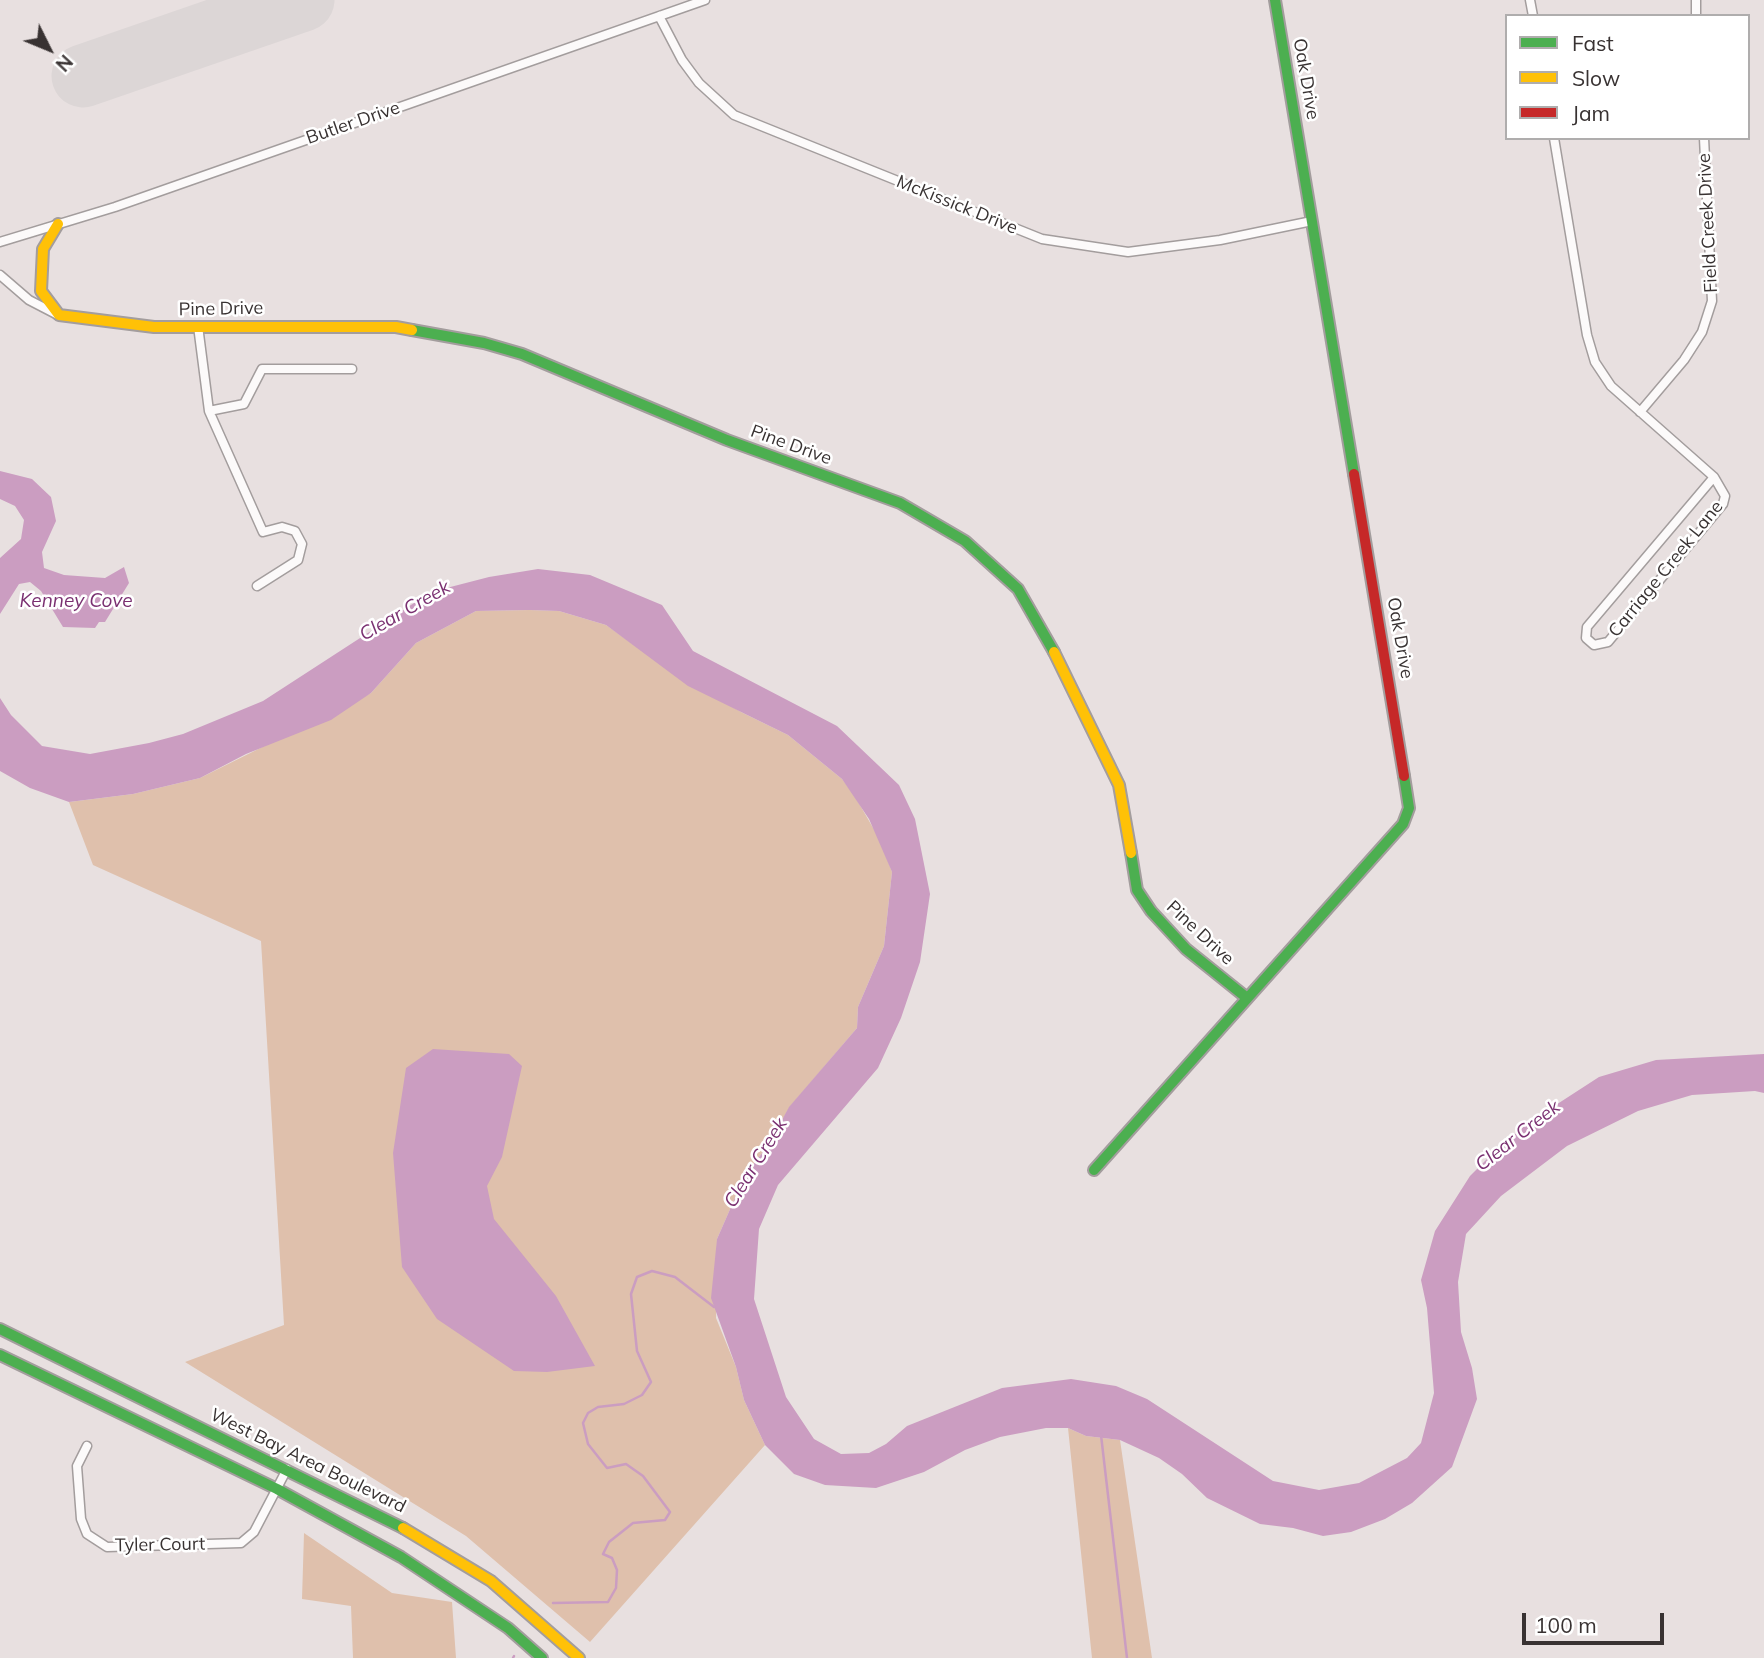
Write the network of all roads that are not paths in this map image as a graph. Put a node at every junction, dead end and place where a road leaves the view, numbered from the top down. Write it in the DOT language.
graph roads {
  1 [pos="705,0"];
  2 [pos="1275,0"];
  3 [pos="659,16"];
  4 [pos="1554,140"];
  5 [pos="1704,140"];
  6 [pos="1312,221"];
  7 [pos="58,225"];
  8 [pos="0,242"];
  9 [pos="0,275"];
  10 [pos="59,315"];
  11 [pos="198,326"];
  12 [pos="352,369"];
  13 [pos="209,411"];
  14 [pos="1640,412"];
  15 [pos="1714,477"];
  16 [pos="257,586"];
  17 [pos="1247,998"];
  18 [pos="1094,1170"];
  19 [pos="0,1329"];
  20 [pos="0,1355"];
  21 [pos="87,1446"];
  22 [pos="287,1469"];
  23 [pos="276,1489"];
  24 [pos="542,1658"];
  25 [pos="579,1658"];
  1 -- 3 [label="street, Butler Drive"];
  2 -- 6 [label="street, Oak Drive"];
  3 -- 6 [label="street, McKissick Drive"];
  3 -- 7 [label="street, Butler Drive"];
  4 -- 14 [label="street, Carriage Creek Lane"];
  5 -- 14 [label="street, Field Creek Drive"];
  6 -- 17 [label="street, Oak Drive"];
  7 -- 8 [label="street, Butler Drive"];
  7 -- 10 [label="street"];
  9 -- 10 [label="street, Pine Drive"];
  10 -- 11 [label="street, Pine Drive"];
  11 -- 13 [label="street"];
  11 -- 17 [label="street, Pine Drive"];
  12 -- 13 [label="street"];
  13 -- 16 [label="street"];
  14 -- 15 [label="street, Carriage Creek Lane"];
  15 -- 15 [label="street, Carriage Creek Lane"];
  17 -- 18 [label="street, Oak Drive"];
  19 -- 22 [label="street, West Bay Area Boulevard"];
  20 -- 23 [label="street"];
  21 -- 23 [label="street, Tyler Court"];
  22 -- 23 [label="street, Tyler Court"];
  22 -- 25 [label="street, West Bay Area Boulevard"];
  23 -- 24 [label="street"];
}
